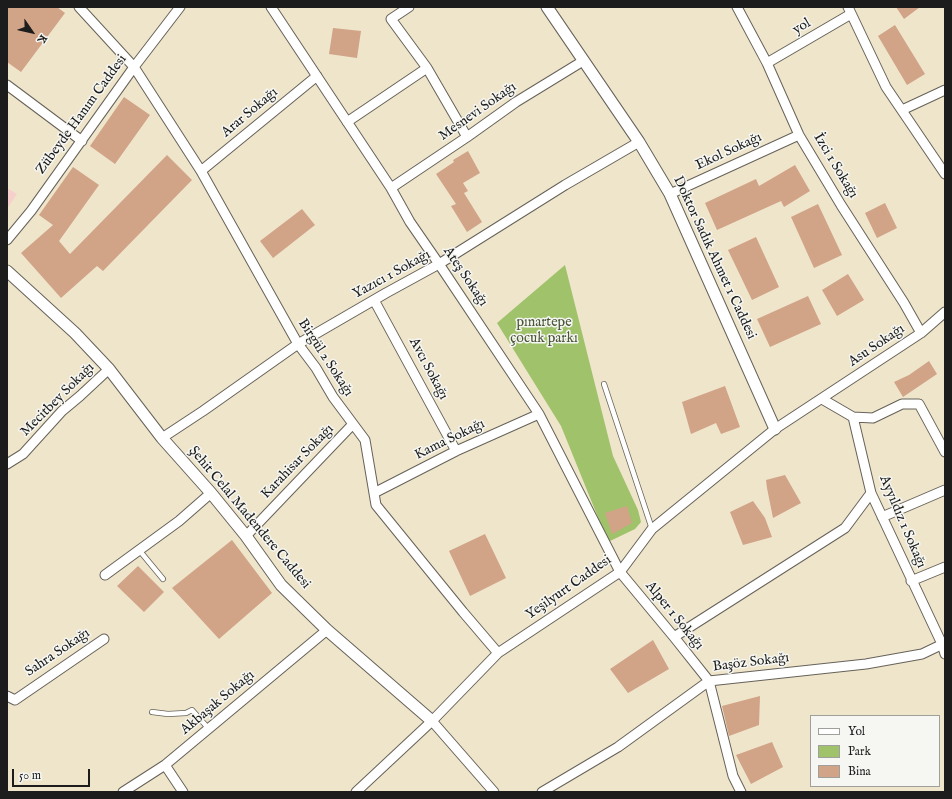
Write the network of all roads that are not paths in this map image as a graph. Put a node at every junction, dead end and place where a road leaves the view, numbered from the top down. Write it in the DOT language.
graph roads {
  1 [pos="79,7"];
  2 [pos="180,7"];
  3 [pos="271,7"];
  4 [pos="409,7"];
  5 [pos="547,7"];
  6 [pos="737,7"];
  7 [pos="850,10"];
  8 [pos="583,61"];
  9 [pos="767,63"];
  10 [pos="134,67"];
  11 [pos="427,68"];
  12 [pos="316,76"];
  13 [pos="7,85"];
  14 [pos="945,90"];
  15 [pos="902,110"];
  16 [pos="347,122"];
  17 [pos="799,135"];
  18 [pos="467,138"];
  19 [pos="82,140"];
  20 [pos="639,142"];
  21 [pos="201,171"];
  22 [pos="945,174"];
  23 [pos="391,188"];
  24 [pos="670,194"];
  25 [pos="7,240"];
  26 [pos="440,264"];
  27 [pos="7,271"];
  28 [pos="374,300"];
  29 [pos="945,312"];
  30 [pos="921,333"];
  31 [pos="298,344"];
  32 [pos="109,369"];
  33 [pos="604,384"];
  34 [pos="822,399"];
  35 [pos="539,414"];
  36 [pos="853,417"];
  37 [pos="353,424"];
  38 [pos="775,429"];
  39 [pos="162,438"];
  40 [pos="456,451"];
  41 [pos="945,452"];
  42 [pos="7,464"];
  43 [pos="945,490"];
  44 [pos="210,493"];
  45 [pos="871,493"];
  46 [pos="374,494"];
  47 [pos="882,517"];
  48 [pos="652,530"];
  49 [pos="246,536"];
  50 [pos="139,550"];
  51 [pos="945,567"];
  52 [pos="620,572"];
  53 [pos="105,575"];
  54 [pos="163,579"];
  55 [pos="912,581"];
  56 [pos="327,630"];
  57 [pos="674,637"];
  58 [pos="104,639"];
  59 [pos="943,644"];
  60 [pos="498,653"];
  61 [pos="945,654"];
  62 [pos="708,682"];
  63 [pos="7,696"];
  64 [pos="152,712"];
  65 [pos="432,721"];
  66 [pos="209,729"];
  67 [pos="165,766"];
  68 [pos="122,792"];
  69 [pos="183,792"];
  70 [pos="356,792"];
  71 [pos="494,792"];
  72 [pos="542,792"];
  73 [pos="741,792"];
  1 -- 10 [label="street, Birgül 2 Sokağı"];
  2 -- 10 [label="street, Zübeyde Hanım Caddesi"];
  3 -- 12 [label="street, Ateş Sokağı"];
  4 -- 11 [label="street"];
  5 -- 8 [label="street, Doktor Sadık Ahmet 1 Caddesi"];
  6 -- 9 [label="street, İzci 1 Sokağı"];
  7 -- 9 [label="street, yol"];
  7 -- 15 [label="street"];
  8 -- 18 [label="street, Mesnevi Sokağı"];
  8 -- 20 [label="street, Doktor Sadık Ahmet 1 Caddesi"];
  9 -- 17 [label="street, İzci 1 Sokağı"];
  10 -- 19 [label="street, Zübeyde Hanım Caddesi"];
  10 -- 21 [label="street, Birgül 2 Sokağı"];
  11 -- 16 [label="street"];
  11 -- 18 [label="street"];
  12 -- 16 [label="street, Ateş Sokağı"];
  12 -- 21 [label="street, Arar Sokağı"];
  13 -- 19 [label="street"];
  14 -- 15 [label="street"];
  15 -- 22 [label="street"];
  16 -- 23 [label="street, Ateş Sokağı"];
  17 -- 24 [label="street, Ekol Sokağı"];
  17 -- 30 [label="street, İzci 1 Sokağı"];
  18 -- 23 [label="street, Mesnevi Sokağı"];
  19 -- 25 [label="street, Zübeyde Hanım Caddesi"];
  20 -- 24 [label="street, Doktor Sadık Ahmet 1 Caddesi"];
  20 -- 26 [label="street, Yazıcı 1 Sokağı"];
  21 -- 31 [label="street, Birgül 2 Sokağı"];
  23 -- 26 [label="street, Ateş Sokağı"];
  24 -- 38 [label="street, Doktor Sadık Ahmet 1 Caddesi"];
  26 -- 28 [label="street, Yazıcı 1 Sokağı"];
  26 -- 35 [label="street, Ateş Sokağı"];
  27 -- 32 [label="street, Şehit Celal Madendere Caddesi"];
  28 -- 31 [label="street, Yazıcı 1 Sokağı"];
  28 -- 40 [label="street, Avcı Sokağı"];
  29 -- 30 [label="street, Asu Sokağı"];
  30 -- 34 [label="street, Asu Sokağı"];
  31 -- 37 [label="street, Birgül 2 Sokağı"];
  31 -- 39 [label="street, Yazıcı 1 Sokağı"];
  32 -- 39 [label="street, Şehit Celal Madendere Caddesi"];
  32 -- 42 [label="street, Mecitbey Sokağı"];
  33 -- 48 [label="lane"];
  34 -- 36 [label="street"];
  34 -- 38 [label="street, Yeşilyurt Caddesi"];
  35 -- 40 [label="street, Kama Sokağı"];
  35 -- 52 [label="street, Ateş Sokağı"];
  36 -- 41 [label="street"];
  36 -- 45 [label="street, Ayyıldız 1 Sokağı"];
  37 -- 46 [label="street, Birgül 2 Sokağı"];
  37 -- 49 [label="street, Karahisar Sokağı"];
  38 -- 48 [label="street, Yeşilyurt Caddesi"];
  39 -- 44 [label="street, Şehit Celal Madendere Caddesi"];
  40 -- 46 [label="street, Kama Sokağı"];
  43 -- 47 [label="street"];
  44 -- 49 [label="street, Şehit Celal Madendere Caddesi"];
  44 -- 50 [label="street"];
  45 -- 47 [label="street, Ayyıldız 1 Sokağı"];
  45 -- 57 [label="street"];
  46 -- 60 [label="street, Birgül 2 Sokağı"];
  47 -- 55 [label="street, Ayyıldız 1 Sokağı"];
  48 -- 52 [label="street, Yeşilyurt Caddesi"];
  49 -- 56 [label="street, Şehit Celal Madendere Caddesi"];
  50 -- 53 [label="street"];
  50 -- 54 [label="lane"];
  51 -- 55 [label="street"];
  52 -- 57 [label="street, Alper 1 Sokağı"];
  52 -- 60 [label="street, Yeşilyurt Caddesi"];
  55 -- 59 [label="street, Ayyıldız 1 Sokağı"];
  56 -- 65 [label="street, Şehit Celal Madendere Caddesi"];
  56 -- 66 [label="street, Akbaşak Sokağı"];
  57 -- 62 [label="street, Alper 1 Sokağı"];
  58 -- 63 [label="street, Sahra Sokağı"];
  59 -- 61 [label="street, Ayyıldız 1 Sokağı"];
  59 -- 62 [label="street, Başöz Sokağı"];
  60 -- 65 [label="street, Yeşilyurt Caddesi"];
  62 -- 72 [label="street, Başöz Sokağı"];
  62 -- 73 [label="street, Alper 1 Sokağı"];
  64 -- 66 [label="lane"];
  65 -- 70 [label="street, Yeşilyurt Caddesi"];
  65 -- 71 [label="street, Şehit Celal Madendere Caddesi"];
  66 -- 67 [label="street, Akbaşak Sokağı"];
  67 -- 68 [label="street, Akbaşak Sokağı"];
  67 -- 69 [label="street"];
}
